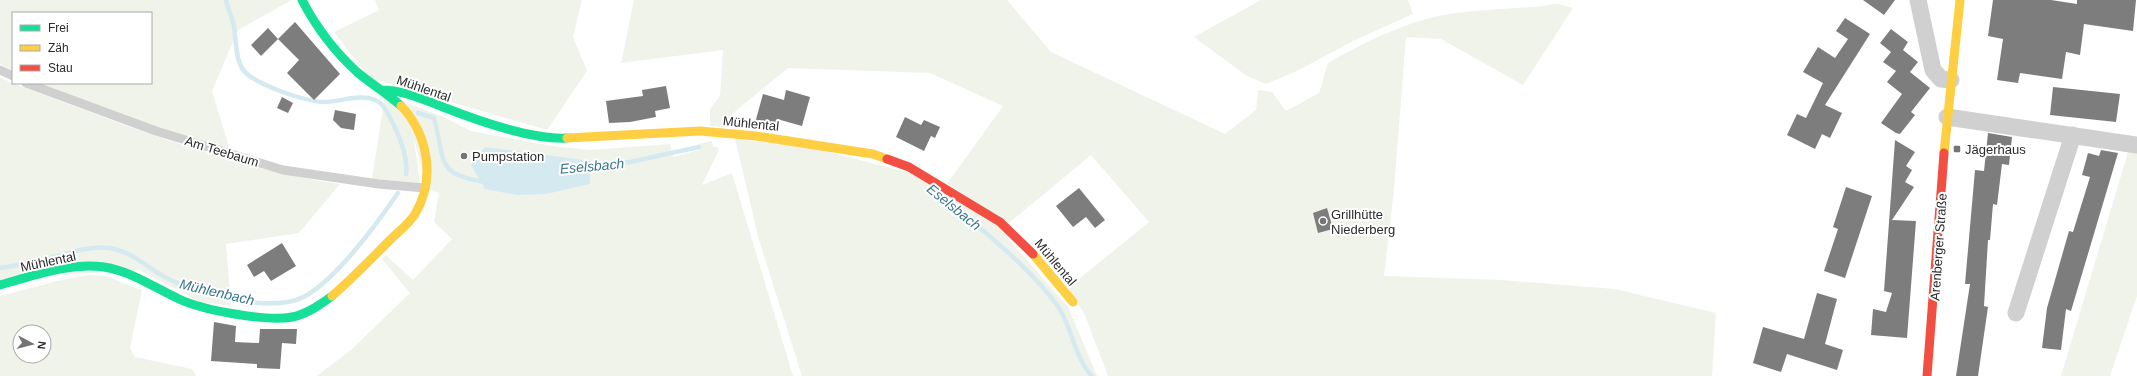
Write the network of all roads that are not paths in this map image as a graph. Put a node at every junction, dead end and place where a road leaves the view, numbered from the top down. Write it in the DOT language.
graph roads {
  1 [pos="302,0"];
  2 [pos="1918,0"];
  3 [pos="1960,0"];
  4 [pos="0,70"];
  5 [pos="12,76"];
  6 [pos="1950,80"];
  7 [pos="29,84"];
  8 [pos="382,90"];
  9 [pos="1947,118"];
  10 [pos="2073,135"];
  11 [pos="2137,145"];
  12 [pos="425,188"];
  13 [pos="0,285"];
  14 [pos="1073,302"];
  15 [pos="2016,313"];
  16 [pos="1927,376"];
  1 -- 8 [label="street, Mühlental"];
  2 -- 6 [label="street"];
  3 -- 6 [label="street, Arenberger Straße"];
  4 -- 5 [label="lane"];
  6 -- 9 [label="street, Arenberger Straße"];
  7 -- 12 [label="lane, Am Teebaum"];
  8 -- 12 [label="street, Mühlental"];
  8 -- 14 [label="street, Mühlental"];
  9 -- 10 [label="street"];
  9 -- 16 [label="street, Arenberger Straße"];
  10 -- 11 [label="street"];
  10 -- 15 [label="street"];
  12 -- 13 [label="street, Mühlental"];
}
